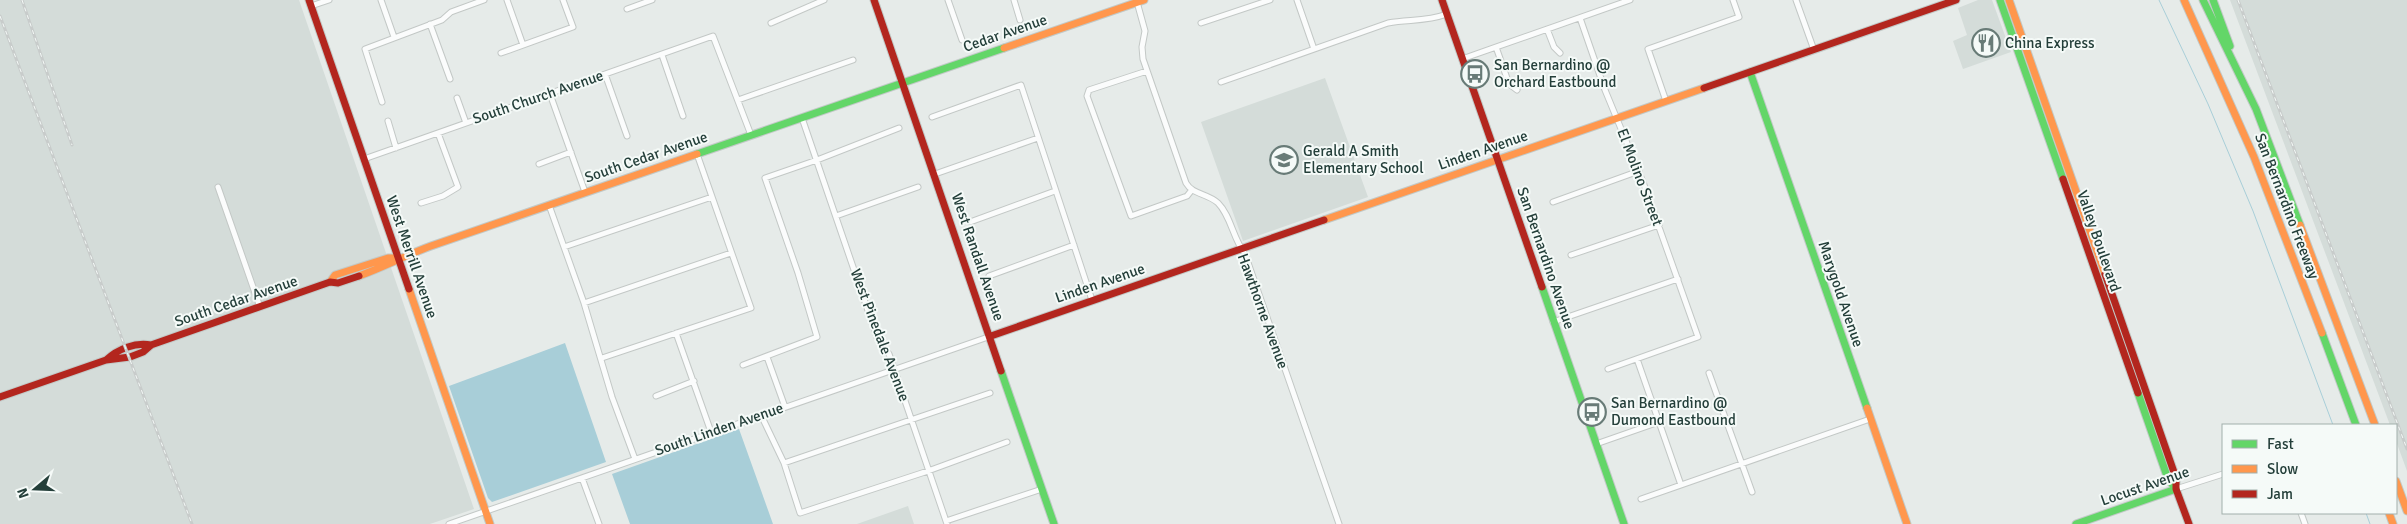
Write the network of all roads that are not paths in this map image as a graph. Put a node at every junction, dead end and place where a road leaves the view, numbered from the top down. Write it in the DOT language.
graph roads {
  1 [pos="329,0"];
  2 [pos="382,0"];
  3 [pos="484,0"];
  4 [pos="507,0"];
  5 [pos="563,0"];
  6 [pos="652,0"];
  7 [pos="824,0"];
  8 [pos="874,0"];
  9 [pos="948,0"];
  10 [pos="1014,0"];
  11 [pos="1270,0"];
  12 [pos="1297,0"];
  13 [pos="1442,0"];
  14 [pos="1630,0"];
  15 [pos="1733,0"];
  16 [pos="1796,0"];
  17 [pos="1956,0"];
  18 [pos="2000,0"];
  19 [pos="2009,0"];
  20 [pos="2184,0"];
  21 [pos="2203,0"];
  22 [pos="2213,0"];
  23 [pos="1135,2"];
  24 [pos="310,3"];
  25 [pos="627,9"];
  26 [pos="1447,14"];
  27 [pos="1580,18"];
  28 [pos="1020,20"];
  29 [pos="771,23"];
  30 [pos="1201,23"];
  31 [pos="430,24"];
  32 [pos="1547,29"];
  33 [pos="394,38"];
  34 [pos="962,40"];
  35 [pos="524,45"];
  36 [pos="1496,47"];
  37 [pos="1314,49"];
  38 [pos="1814,50"];
  39 [pos="501,53"];
  40 [pos="1560,53"];
  41 [pos="662,55"];
  42 [pos="1462,58"];
  43 [pos="853,60"];
  44 [pos="1147,71"];
  45 [pos="1750,72"];
  46 [pos="605,74"];
  47 [pos="450,79"];
  48 [pos="1221,82"];
  49 [pos="903,83"];
  50 [pos="1516,90"];
  51 [pos="550,94"];
  52 [pos="457,98"];
  53 [pos="738,100"];
  54 [pos="1666,101"];
  55 [pos="382,102"];
  56 [pos="2256,109"];
  57 [pos="683,116"];
  58 [pos="932,117"];
  59 [pos="802,118"];
  60 [pos="1618,118"];
  61 [pos="388,122"];
  62 [pos="466,123"];
  63 [pos="898,128"];
  64 [pos="438,133"];
  65 [pos="751,135"];
  66 [pos="627,136"];
  67 [pos="1038,138"];
  68 [pos="396,148"];
  69 [pos="571,152"];
  70 [pos="697,154"];
  71 [pos="364,159"];
  72 [pos="817,160"];
  73 [pos="1497,160"];
  74 [pos="539,164"];
  75 [pos="1639,171"];
  76 [pos="935,174"];
  77 [pos="218,187"];
  78 [pos="918,187"];
  79 [pos="1055,191"];
  80 [pos="1191,191"];
  81 [pos="585,192"];
  82 [pos="712,197"];
  83 [pos="1553,202"];
  84 [pos="421,203"];
  85 [pos="549,205"];
  86 [pos="836,216"];
  87 [pos="970,222"];
  88 [pos="1659,225"];
  89 [pos="1074,245"];
  90 [pos="564,247"];
  91 [pos="1241,249"];
  92 [pos="731,253"];
  93 [pos="1571,256"];
  94 [pos="398,258"];
  95 [pos="989,276"];
  96 [pos="1678,279"];
  97 [pos="1092,300"];
  98 [pos="584,303"];
  99 [pos="260,307"];
  100 [pos="1553,322"];
  101 [pos="676,333"];
  102 [pos="991,336"];
  103 [pos="767,357"];
  104 [pos="602,358"];
  105 [pos="1637,359"];
  106 [pos="743,365"];
  107 [pos="893,369"];
  108 [pos="1608,369"];
  109 [pos="1709,372"];
  110 [pos="694,381"];
  111 [pos="990,393"];
  112 [pos="656,396"];
  113 [pos="0,397"];
  114 [pos="785,407"];
  115 [pos="761,415"];
  116 [pos="1870,419"];
  117 [pos="912,420"];
  118 [pos="1659,422"];
  119 [pos="2356,424"];
  120 [pos="2375,424"];
  121 [pos="711,432"];
  122 [pos="1007,442"];
  123 [pos="1596,444"];
  124 [pos="635,459"];
  125 [pos="784,463"];
  126 [pos="1742,464"];
  127 [pos="928,471"];
  128 [pos="2222,474"];
  129 [pos="582,478"];
  130 [pos="2397,484"];
  131 [pos="1681,485"];
  132 [pos="1042,489"];
  133 [pos="2176,489"];
  134 [pos="1752,492"];
  135 [pos="1641,499"];
  136 [pos="486,511"];
  137 [pos="2407,511"];
  138 [pos="947,523"];
  139 [pos="448,524"];
  140 [pos="490,524"];
  141 [pos="599,524"];
  142 [pos="1054,524"];
  143 [pos="1339,524"];
  144 [pos="1624,524"];
  145 [pos="1907,524"];
  146 [pos="2076,524"];
  147 [pos="2189,524"];
  1 -- 24 [label="street"];
  2 -- 33 [label="street"];
  3 -- 31 [label="street"];
  4 -- 35 [label="street"];
  5 -- 35 [label="street"];
  6 -- 25 [label="street"];
  7 -- 29 [label="street"];
  8 -- 49 [label="main road, West Randall Avenue"];
  9 -- 34 [label="street"];
  10 -- 28 [label="street"];
  11 -- 30 [label="street"];
  12 -- 37 [label="street"];
  13 -- 26 [label="main road, San Bernardino Avenue"];
  14 -- 27 [label="street"];
  15 -- 54 [label="street"];
  16 -- 38 [label="street"];
  17 -- 38 [label="main road, Linden Avenue"];
  18 -- 133 [label="main road, Valley Boulevard"];
  19 -- 133 [label="main road, Valley Boulevard"];
  20 -- 119 [label="main road, San Bernardino Freeway"];
  21 -- 56 [label="main road, San Bernardino Freeway"];
  22 -- 56 [label="main road"];
  23 -- 44 [label="street"];
  23 -- 49 [label="main road, Cedar Avenue"];
  24 -- 71 [label="main road, West Merrill Avenue"];
  26 -- 37 [label="street"];
  26 -- 42 [label="main road, San Bernardino Avenue"];
  27 -- 32 [label="street"];
  27 -- 60 [label="street, El Molino Street"];
  31 -- 33 [label="street"];
  31 -- 47 [label="street"];
  32 -- 36 [label="street"];
  32 -- 40 [label="street"];
  33 -- 55 [label="street"];
  35 -- 39 [label="street"];
  36 -- 42 [label="street"];
  36 -- 50 [label="street"];
  37 -- 48 [label="street"];
  38 -- 45 [label="main road, Linden Avenue"];
  41 -- 46 [label="street, South Church Avenue"];
  41 -- 53 [label="street, South Church Avenue"];
  41 -- 57 [label="street"];
  42 -- 73 [label="main road, San Bernardino Avenue"];
  43 -- 53 [label="street"];
  44 -- 80 [label="street"];
  44 -- 80 [label="street"];
  45 -- 54 [label="main road, Linden Avenue"];
  45 -- 116 [label="main road, Marygold Avenue"];
  46 -- 51 [label="street, South Church Avenue"];
  46 -- 66 [label="street"];
  49 -- 59 [label="main road, South Cedar Avenue"];
  49 -- 76 [label="main road, West Randall Avenue"];
  51 -- 62 [label="street, South Church Avenue"];
  51 -- 69 [label="street"];
  52 -- 62 [label="street"];
  53 -- 65 [label="street"];
  54 -- 60 [label="main road, Linden Avenue"];
  56 -- 120 [label="main road, San Bernardino Freeway"];
  58 -- 67 [label="street"];
  59 -- 65 [label="main road, South Cedar Avenue"];
  59 -- 72 [label="street, West Pinedale Avenue"];
  60 -- 73 [label="main road, Linden Avenue"];
  60 -- 75 [label="street, El Molino Street"];
  61 -- 68 [label="street"];
  62 -- 64 [label="street, South Church Avenue"];
  63 -- 72 [label="street"];
  64 -- 68 [label="street, South Church Avenue"];
  64 -- 84 [label="street"];
  65 -- 70 [label="main road, South Cedar Avenue"];
  67 -- 76 [label="street"];
  67 -- 79 [label="street"];
  68 -- 71 [label="street, South Church Avenue"];
  69 -- 74 [label="street"];
  69 -- 81 [label="street"];
  70 -- 81 [label="main road, South Cedar Avenue"];
  70 -- 82 [label="street"];
  71 -- 94 [label="main road, West Merrill Avenue"];
  72 -- 86 [label="street, West Pinedale Avenue"];
  72 -- 103 [label="street"];
  73 -- 91 [label="main road, Linden Avenue"];
  73 -- 100 [label="main road, San Bernardino Avenue"];
  75 -- 83 [label="street"];
  75 -- 88 [label="street, El Molino Street"];
  76 -- 102 [label="main road, West Randall Avenue"];
  77 -- 99 [label="street"];
  78 -- 86 [label="street"];
  79 -- 87 [label="street"];
  79 -- 89 [label="street"];
  80 -- 91 [label="street, Hawthorne Avenue"];
  81 -- 85 [label="main road, South Cedar Avenue"];
  82 -- 90 [label="street"];
  82 -- 92 [label="street"];
  85 -- 90 [label="street"];
  85 -- 94 [label="main road, South Cedar Avenue"];
  86 -- 107 [label="street, West Pinedale Avenue"];
  88 -- 93 [label="street"];
  88 -- 96 [label="street, El Molino Street"];
  89 -- 95 [label="street"];
  89 -- 97 [label="street"];
  90 -- 98 [label="street"];
  91 -- 97 [label="main road, Linden Avenue"];
  91 -- 143 [label="street, Hawthorne Avenue"];
  92 -- 98 [label="street"];
  92 -- 101 [label="street"];
  94 -- 99 [label="main road, South Cedar Avenue"];
  94 -- 136 [label="main road, West Merrill Avenue"];
  96 -- 100 [label="street"];
  96 -- 105 [label="street, El Molino Street"];
  97 -- 102 [label="main road, Linden Avenue"];
  98 -- 104 [label="street"];
  99 -- 113 [label="main road, South Cedar Avenue"];
  100 -- 123 [label="main road, San Bernardino Avenue"];
  101 -- 104 [label="street"];
  101 -- 110 [label="street"];
  102 -- 107 [label="street, South Linden Avenue"];
  102 -- 132 [label="main road, West Randall Avenue"];
  103 -- 106 [label="street"];
  103 -- 114 [label="street"];
  104 -- 124 [label="street"];
  105 -- 108 [label="street"];
  105 -- 118 [label="street"];
  107 -- 114 [label="street, South Linden Avenue"];
  107 -- 117 [label="street, West Pinedale Avenue"];
  109 -- 126 [label="street"];
  110 -- 112 [label="street"];
  110 -- 121 [label="street"];
  111 -- 117 [label="street"];
  114 -- 115 [label="street, South Linden Avenue"];
  115 -- 121 [label="street, South Linden Avenue"];
  115 -- 125 [label="street"];
  116 -- 126 [label="street"];
  116 -- 145 [label="main road, Marygold Avenue"];
  117 -- 125 [label="street"];
  117 -- 127 [label="street, West Pinedale Avenue"];
  118 -- 123 [label="street"];
  118 -- 131 [label="street"];
  121 -- 124 [label="street, South Linden Avenue"];
  122 -- 127 [label="street"];
  123 -- 144 [label="main road, San Bernardino Avenue"];
  124 -- 129 [label="street, South Linden Avenue"];
  125 -- 127 [label="street"];
  126 -- 131 [label="street"];
  126 -- 134 [label="street"];
  127 -- 138 [label="street, West Pinedale Avenue"];
  128 -- 133 [label="street, Locust Avenue"];
  129 -- 136 [label="street, South Linden Avenue"];
  129 -- 141 [label="street"];
  130 -- 137 [label="main road"];
  131 -- 135 [label="street"];
  132 -- 138 [label="street"];
  132 -- 142 [label="main road, West Randall Avenue"];
  133 -- 146 [label="main road, Locust Avenue"];
  133 -- 147 [label="main road, Valley Boulevard"];
  136 -- 139 [label="street, South Linden Avenue"];
  136 -- 140 [label="main road, West Merrill Avenue"];
}
